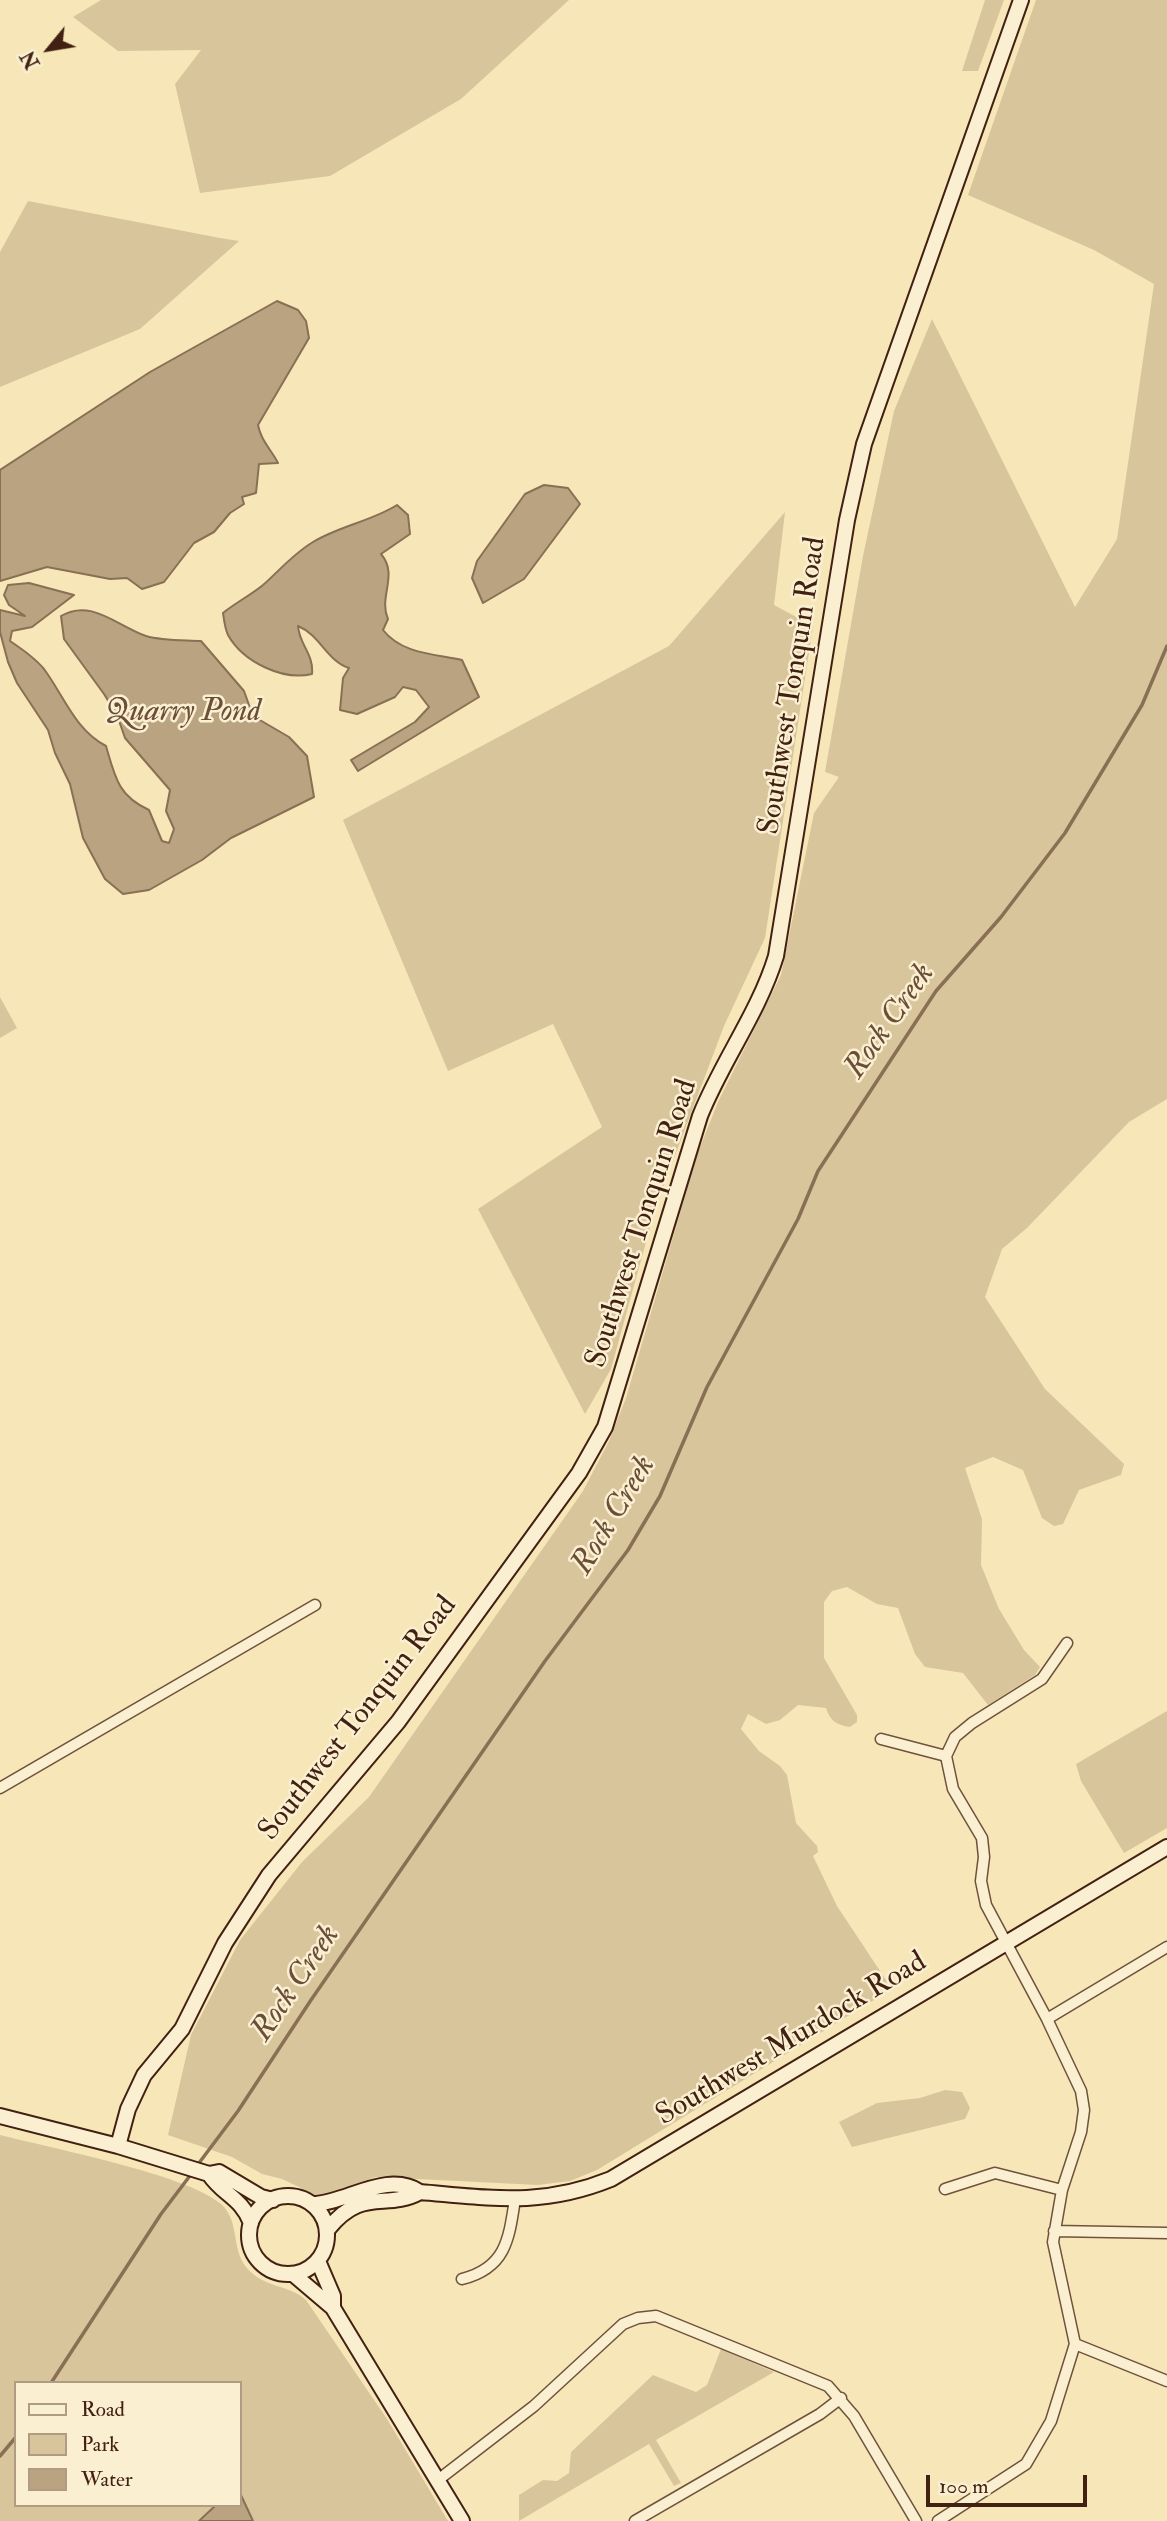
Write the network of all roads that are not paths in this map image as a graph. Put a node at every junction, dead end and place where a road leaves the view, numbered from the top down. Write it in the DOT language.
graph roads {
  1 [pos="1021,0"];
  2 [pos="315,1605"];
  3 [pos="1067,1643"];
  4 [pos="881,1739"];
  5 [pos="946,1756"];
  6 [pos="0,1788"];
  7 [pos="1167,1847"];
  8 [pos="1006,1942"];
  9 [pos="1167,1947"];
  10 [pos="1047,2019"];
  11 [pos="0,2116"];
  12 [pos="118,2146"];
  13 [pos="209,2174"];
  14 [pos="945,2189"];
  15 [pos="1062,2190"];
  16 [pos="421,2192"];
  17 [pos="515,2199"];
  18 [pos="273,2200"];
  19 [pos="316,2204"];
  20 [pos="251,2223"];
  21 [pos="328,2229"];
  22 [pos="1054,2231"];
  23 [pos="1167,2233"];
  24 [pos="318,2261"];
  25 [pos="293,2274"];
  26 [pos="462,2279"];
  27 [pos="333,2308"];
  28 [pos="1075,2344"];
  29 [pos="1167,2381"];
  30 [pos="841,2398"];
  31 [pos="438,2480"];
  32 [pos="462,2521"];
  33 [pos="635,2521"];
  34 [pos="916,2521"];
  35 [pos="938,2521"];
  1 -- 12 [label="main road, Southwest Tonquin Road"];
  2 -- 6 [label="street"];
  3 -- 5 [label="street"];
  4 -- 5 [label="street"];
  5 -- 8 [label="street"];
  7 -- 8 [label="main road, Southwest Murdock Road"];
  8 -- 10 [label="street"];
  8 -- 17 [label="main road, Southwest Murdock Road"];
  9 -- 10 [label="street"];
  10 -- 15 [label="street"];
  11 -- 12 [label="main road"];
  12 -- 13 [label="main road"];
  13 -- 18 [label="main road"];
  13 -- 20 [label="main road"];
  14 -- 15 [label="street"];
  15 -- 22 [label="street"];
  16 -- 17 [label="main road, Southwest Murdock Road"];
  16 -- 19 [label="main road, Southwest Murdock Road"];
  16 -- 21 [label="main road, Southwest Murdock Road"];
  17 -- 26 [label="street"];
  18 -- 19 [label="main road"];
  18 -- 20 [label="main road"];
  19 -- 21 [label="main road"];
  20 -- 25 [label="main road"];
  21 -- 24 [label="main road"];
  22 -- 23 [label="street"];
  22 -- 28 [label="street"];
  24 -- 25 [label="main road"];
  24 -- 27 [label="main road"];
  25 -- 27 [label="main road"];
  27 -- 31 [label="main road"];
  28 -- 29 [label="street"];
  28 -- 35 [label="street"];
  30 -- 31 [label="street"];
  30 -- 33 [label="street"];
  30 -- 34 [label="street"];
  31 -- 32 [label="main road"];
}
